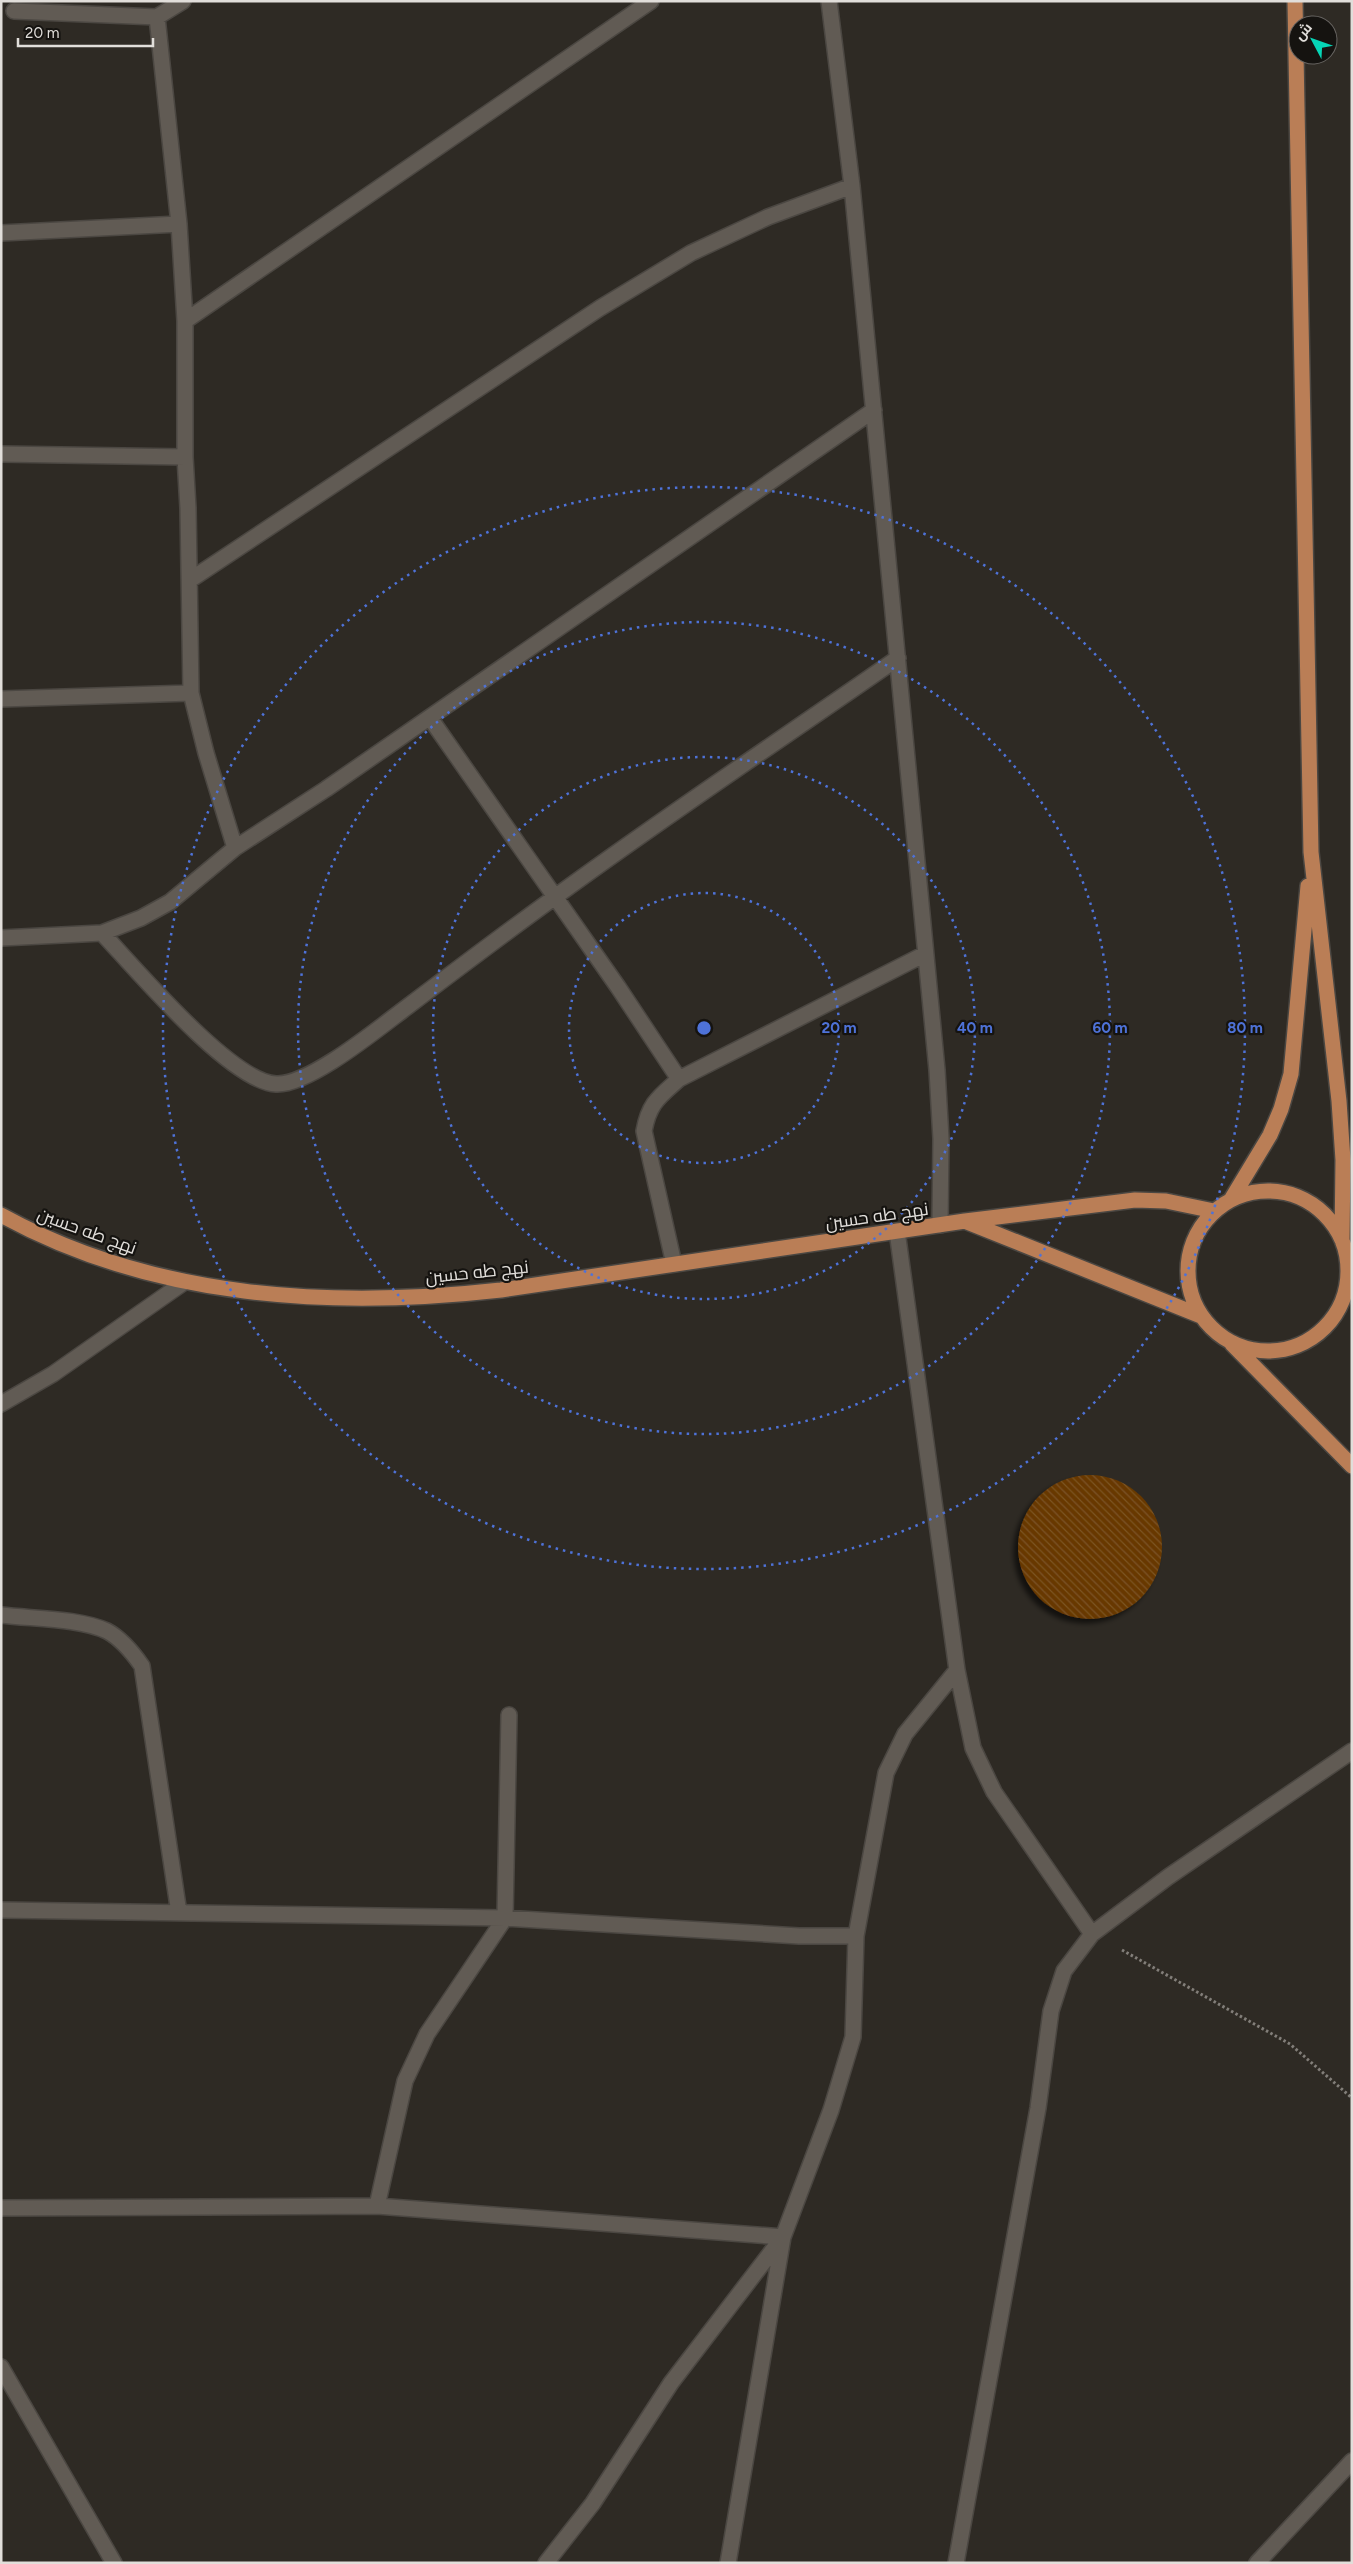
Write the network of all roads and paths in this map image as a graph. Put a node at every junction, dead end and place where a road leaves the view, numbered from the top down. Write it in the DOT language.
graph roads {
  1 [pos="183,1"];
  2 [pos="651,1"];
  3 [pos="829,1"];
  4 [pos="1295,1"];
  5 [pos="14,11"];
  6 [pos="157,17"];
  7 [pos="852,186"];
  8 [pos="180,224"];
  9 [pos="1,233"];
  10 [pos="185,321"];
  11 [pos="874,410"];
  12 [pos="1,454"];
  13 [pos="185,457"];
  14 [pos="190,580"];
  15 [pos="898,658"];
  16 [pos="191,693"];
  17 [pos="1,699"];
  18 [pos="430,718"];
  19 [pos="235,848"];
  20 [pos="1311,852"];
  21 [pos="556,896"];
  22 [pos="102,933"];
  23 [pos="1,938"];
  24 [pos="926,954"];
  25 [pos="679,1079"];
  26 [pos="1232,1198"];
  27 [pos="1214,1211"];
  28 [pos="1,1215"];
  29 [pos="965,1221"];
  30 [pos="940,1225"];
  31 [pos="897,1231"];
  32 [pos="1342,1240"];
  33 [pos="1350,1260"];
  34 [pos="674,1264"];
  35 [pos="184,1283"];
  36 [pos="1347,1286"];
  37 [pos="1352,1303"];
  38 [pos="1201,1316"];
  39 [pos="1231,1343"];
  40 [pos="1,1404"];
  41 [pos="1352,1466"];
  42 [pos="1,1615"];
  43 [pos="957,1670"];
  44 [pos="510,1715"];
  45 [pos="1352,1751"];
  46 [pos="1,1910"];
  47 [pos="179,1913"];
  48 [pos="505,1918"];
  49 [pos="1092,1934"];
  50 [pos="856,1936"];
  51 [pos="1352,2098"];
  52 [pos="377,2206"];
  53 [pos="1,2208"];
  54 [pos="783,2237"];
  55 [pos="1,2367"];
  56 [pos="1352,2461"];
  57 [pos="114,2563"];
  58 [pos="546,2563"];
  59 [pos="728,2563"];
  60 [pos="956,2563"];
  61 [pos="1258,2563"];
  1 -- 6 [label="street"];
  2 -- 10 [label="street"];
  3 -- 7 [label="street"];
  4 -- 20 [label="main road"];
  5 -- 6 [label="street"];
  6 -- 8 [label="street"];
  7 -- 11 [label="street"];
  7 -- 14 [label="street"];
  8 -- 9 [label="street"];
  8 -- 10 [label="street"];
  10 -- 13 [label="street"];
  11 -- 15 [label="street"];
  11 -- 18 [label="street"];
  12 -- 13 [label="street"];
  13 -- 14 [label="street"];
  14 -- 16 [label="street"];
  15 -- 21 [label="street"];
  15 -- 24 [label="street"];
  16 -- 17 [label="street"];
  16 -- 19 [label="street"];
  18 -- 19 [label="street"];
  18 -- 21 [label="street"];
  19 -- 22 [label="street"];
  20 -- 26 [label="main road"];
  20 -- 32 [label="main road"];
  21 -- 22 [label="street"];
  21 -- 25 [label="street"];
  22 -- 23 [label="street"];
  24 -- 25 [label="street"];
  24 -- 30 [label="street"];
  25 -- 34 [label="street"];
  26 -- 27 [label="main road"];
  26 -- 32 [label="main road"];
  27 -- 29 [label="main road, نهج طه حسين"];
  27 -- 38 [label="main road"];
  28 -- 35 [label="main road, نهج طه حسين"];
  29 -- 30 [label="main road, نهج طه حسين"];
  29 -- 38 [label="main road"];
  30 -- 31 [label="main road, نهج طه حسين"];
  31 -- 34 [label="main road, نهج طه حسين"];
  31 -- 43 [label="street"];
  32 -- 33 [label="main road"];
  33 -- 36 [label="main road"];
  34 -- 35 [label="main road, نهج طه حسين"];
  35 -- 40 [label="street"];
  36 -- 37 [label="main road"];
  36 -- 39 [label="main road"];
  38 -- 39 [label="main road"];
  39 -- 41 [label="main road"];
  42 -- 47 [label="street"];
  43 -- 49 [label="street"];
  43 -- 50 [label="street"];
  44 -- 48 [label="street"];
  45 -- 49 [label="street"];
  46 -- 47 [label="street"];
  47 -- 48 [label="street"];
  48 -- 50 [label="street"];
  48 -- 52 [label="street"];
  49 -- 51 [label="path"];
  49 -- 60 [label="street"];
  50 -- 54 [label="street"];
  52 -- 53 [label="street"];
  52 -- 54 [label="street"];
  54 -- 58 [label="street"];
  54 -- 59 [label="street"];
  55 -- 57 [label="street"];
  56 -- 61 [label="street"];
}
